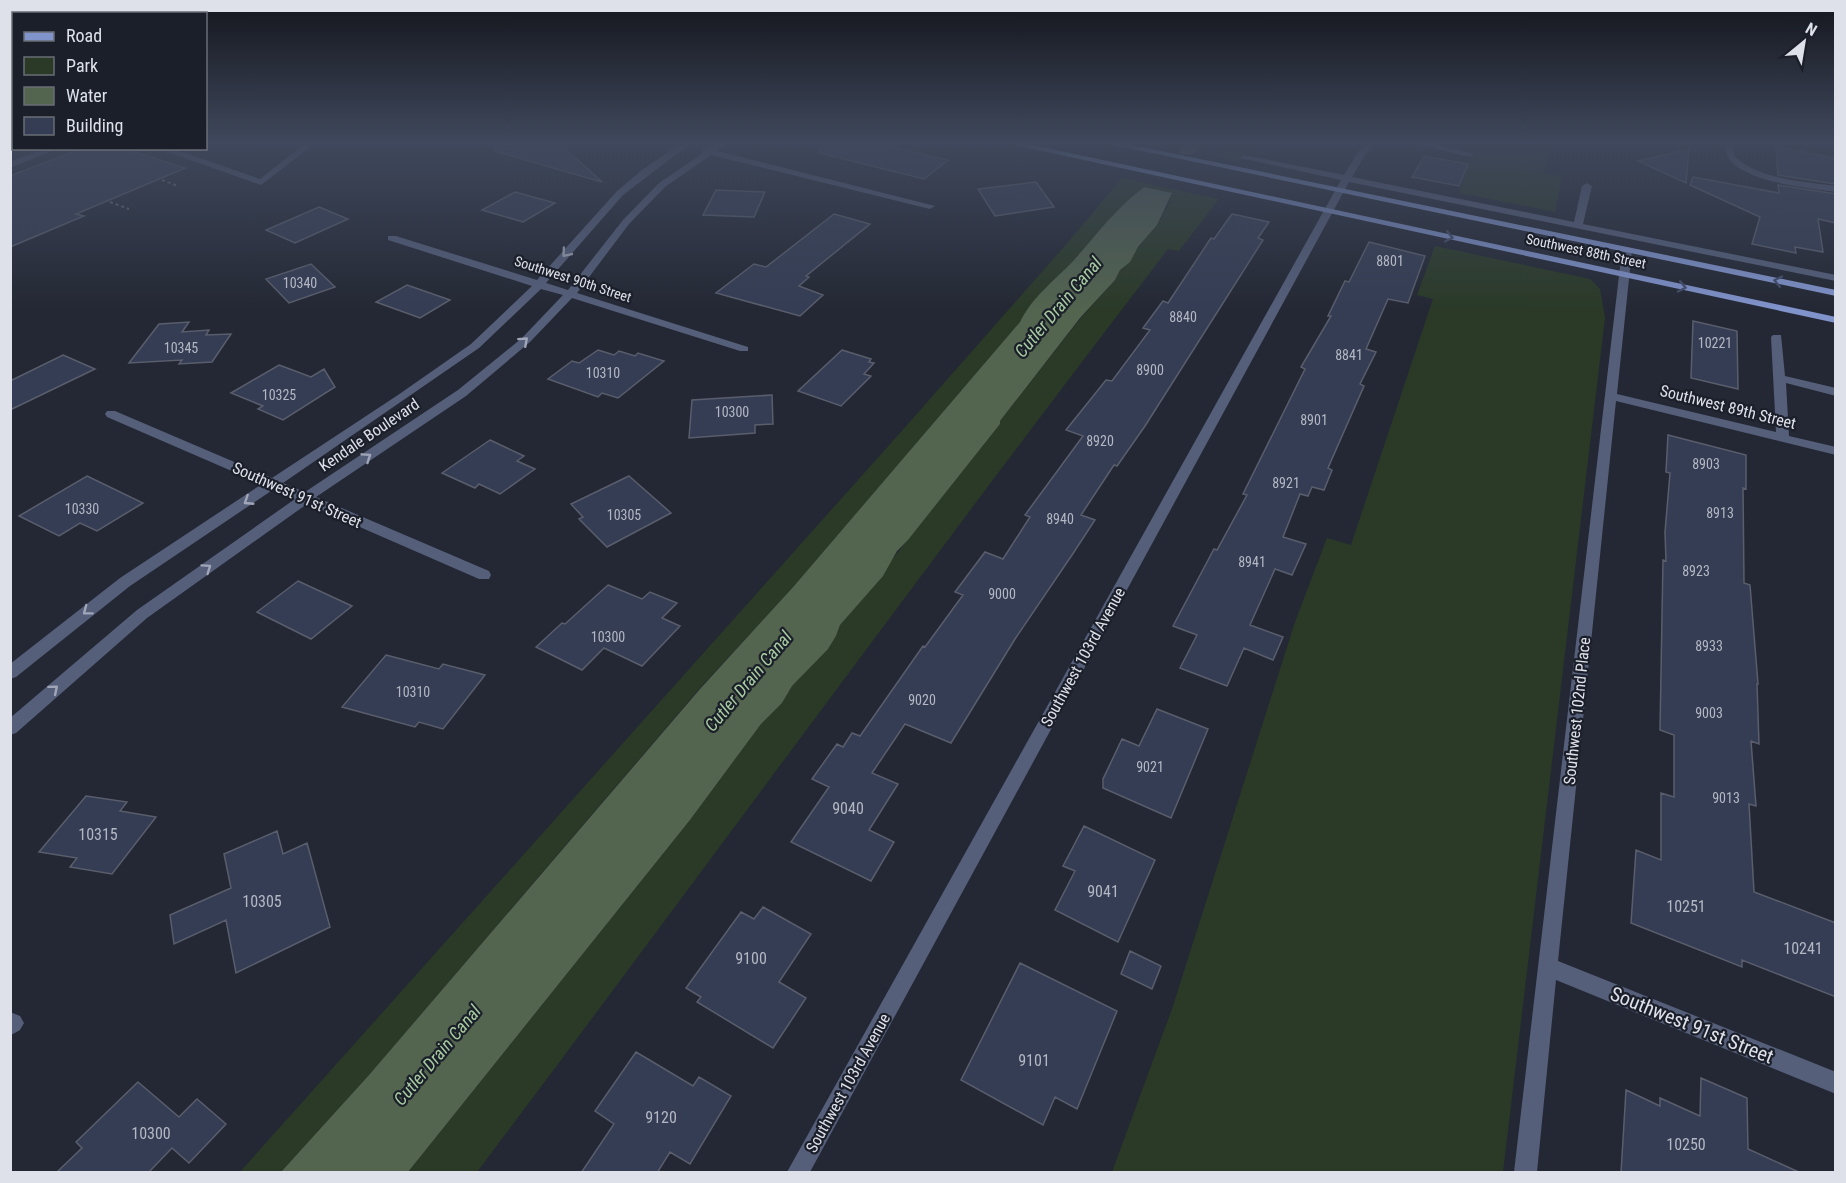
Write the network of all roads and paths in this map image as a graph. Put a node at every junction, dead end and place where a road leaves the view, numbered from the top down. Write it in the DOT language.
graph roads {
  1 [pos="614,199"];
  2 [pos="648,199"];
  3 [pos="902,199"];
  4 [pos="1269,199"];
  5 [pos="1335,199"];
  6 [pos="1380,199"];
  7 [pos="1446,199"];
  8 [pos="1584,199"];
  9 [pos="110,202"];
  10 [pos="930,206"];
  11 [pos="129,209"];
  12 [pos="1328,212"];
  13 [pos="1578,226"];
  14 [pos="392,238"];
  15 [pos="1627,250"];
  16 [pos="1625,275"];
  17 [pos="1836,279"];
  18 [pos="540,284"];
  19 [pos="1836,293"];
  20 [pos="570,294"];
  21 [pos="1836,320"];
  22 [pos="1777,337"];
  23 [pos="744,349"];
  24 [pos="1778,378"];
  25 [pos="1836,392"];
  26 [pos="1612,396"];
  27 [pos="111,414"];
  28 [pos="1782,438"];
  29 [pos="1836,452"];
  30 [pos="272,485"];
  31 [pos="304,499"];
  32 [pos="484,575"];
  33 [pos="10,673"];
  34 [pos="10,728"];
  35 [pos="1548,967"];
  36 [pos="1836,1083"];
  37 [pos="798,1173"];
  38 [pos="1525,1173"];
  1 -- 18 [label="street, Kendale Boulevard, one-way"];
  2 -- 20 [label="street, Kendale Boulevard"];
  3 -- 10 [label="street"];
  4 -- 12 [label="main road, Southwest 88th Street"];
  5 -- 12 [label="street, Southwest 103rd Avenue"];
  6 -- 15 [label="main road, Southwest 88th Street"];
  7 -- 13 [label="street, Southwest 88th Street"];
  8 -- 13 [label="street"];
  9 -- 11 [label="path"];
  12 -- 16 [label="main road, Southwest 88th Street, one-way"];
  12 -- 37 [label="street, Southwest 103rd Avenue"];
  13 -- 17 [label="street, Southwest 88th Street"];
  14 -- 18 [label="street, Southwest 90th Street"];
  15 -- 16 [label="street, Southwest 102nd Place"];
  19 -- 15 [label="main road, Southwest 88th Street, one-way"];
  16 -- 21 [label="main road, Southwest 88th Street, one-way"];
  16 -- 26 [label="street, Southwest 102nd Place"];
  18 -- 20 [label="street, Southwest 90th Street"];
  18 -- 30 [label="street, Kendale Boulevard"];
  20 -- 23 [label="street, Southwest 90th Street"];
  31 -- 20 [label="street, Kendale Boulevard, one-way"];
  22 -- 24 [label="street"];
  24 -- 25 [label="street"];
  24 -- 28 [label="street"];
  26 -- 28 [label="street, Southwest 89th Street"];
  26 -- 35 [label="street, Southwest 102nd Place"];
  27 -- 30 [label="street, Southwest 91st Street"];
  28 -- 29 [label="street, Southwest 89th Street"];
  30 -- 31 [label="street, Southwest 91st Street"];
  30 -- 33 [label="street, Kendale Boulevard, one-way"];
  31 -- 32 [label="street, Southwest 91st Street"];
  34 -- 31 [label="street, Kendale Boulevard, one-way"];
  35 -- 36 [label="street, Southwest 91st Street"];
  35 -- 38 [label="street, Southwest 102nd Place"];
}
